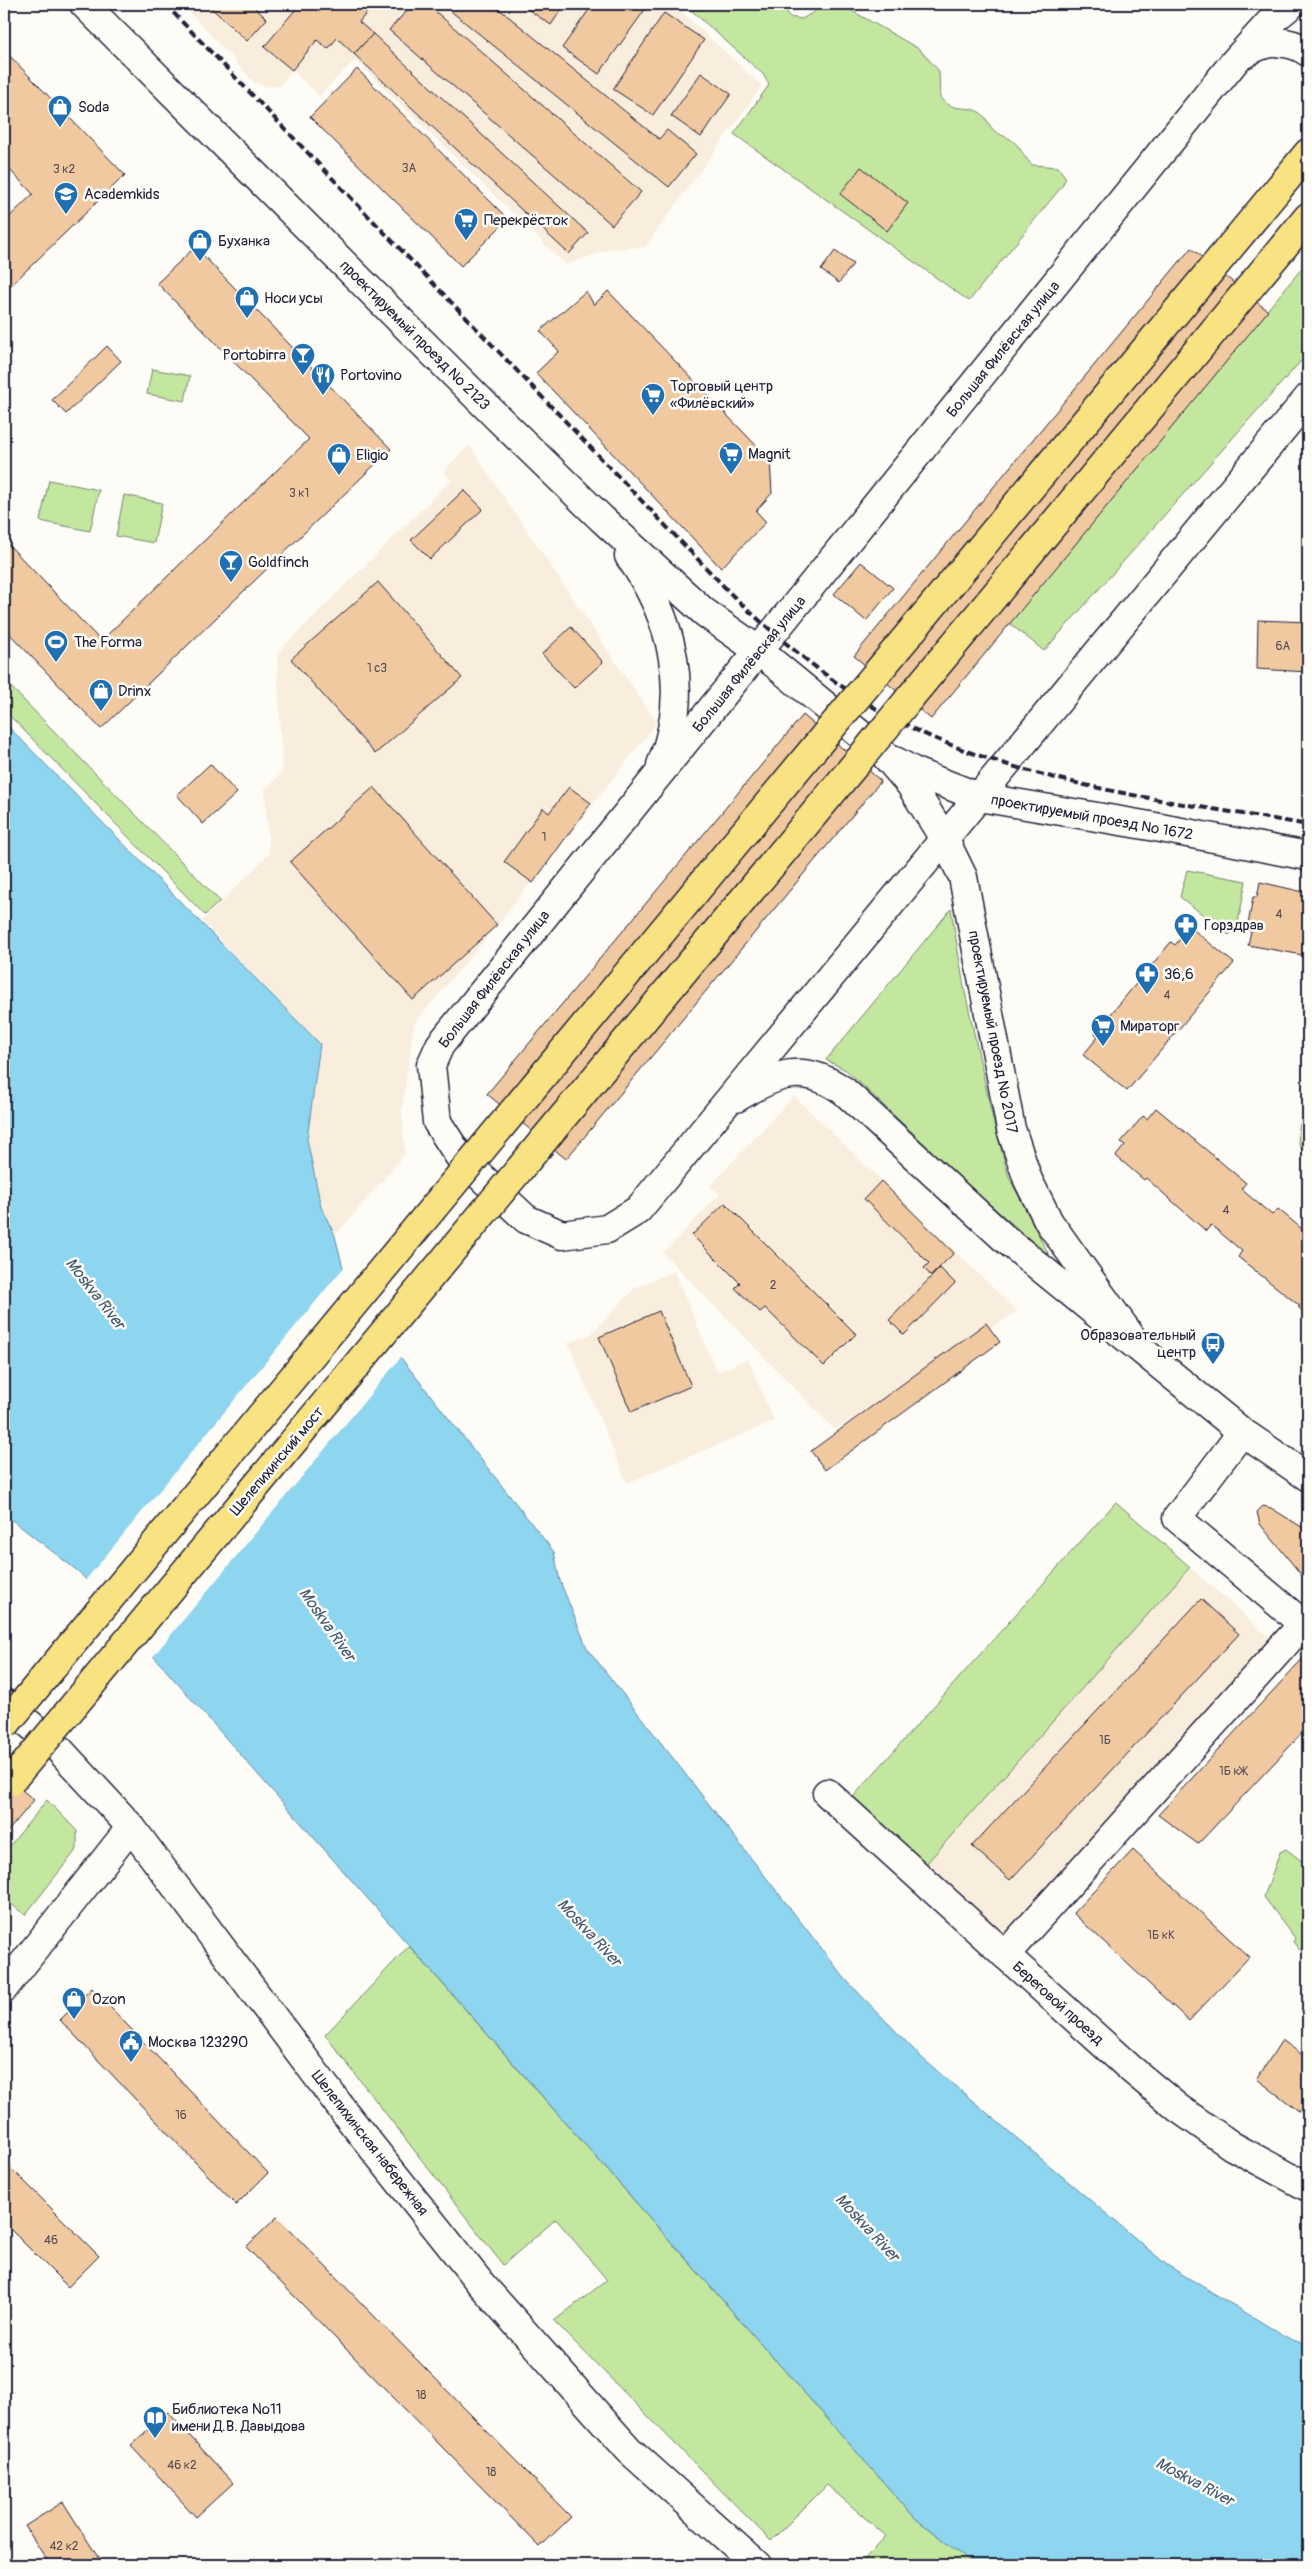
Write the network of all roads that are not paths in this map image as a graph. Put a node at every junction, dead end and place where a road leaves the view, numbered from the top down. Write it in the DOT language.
graph roads {
  1 [pos="84,4"];
  2 [pos="1292,4"];
  3 [pos="1308,32"];
  4 [pos="1260,34"];
  5 [pos="1308,52"];
  6 [pos="1235,60"];
  7 [pos="1308,153"];
  8 [pos="1308,218"];
  9 [pos="1308,398"];
  10 [pos="602,519"];
  11 [pos="759,651"];
  12 [pos="884,754"];
  13 [pos="654,780"];
  14 [pos="979,797"];
  15 [pos="946,840"];
  16 [pos="1308,856"];
  17 [pos="724,1106"];
  18 [pos="1137,1344"];
  19 [pos="1242,1432"];
  20 [pos="1308,1477"];
  21 [pos="4,1703"];
  22 [pos="4,1726"];
  23 [pos="8,1786"];
  24 [pos="827,1794"];
  25 [pos="131,1827"];
  26 [pos="1005,1956"];
  27 [pos="4,1988"];
  28 [pos="1308,2187"];
  29 [pos="757,2565"];
  1 -- 10 [label="street, проектируемый проезд № 2123"];
  2 -- 4 [label="street, Большая Филёвская улица"];
  3 -- 4 [label="street"];
  4 -- 6 [label="street, Большая Филёвская улица"];
  5 -- 6 [label="street"];
  6 -- 11 [label="street, Большая Филёвская улица"];
  7 -- 22 [label="main road, bridge"];
  8 -- 23 [label="main road, Шелепихинский мост, bridge"];
  9 -- 14 [label="street, Большая Филёвская улица"];
  10 -- 11 [label="street, проектируемый проезд № 2123"];
  10 -- 13 [label="street"];
  11 -- 12 [label="street, проектируемый проезд № 2123"];
  11 -- 13 [label="street, Большая Филёвская улица"];
  12 -- 14 [label="street, проектируемый проезд № 1672"];
  12 -- 15 [label="street, проектируемый проезд № 2017"];
  13 -- 17 [label="street, Большая Филёвская улица"];
  14 -- 15 [label="street, Большая Филёвская улица"];
  14 -- 16 [label="street, проектируемый проезд № 1672"];
  15 -- 17 [label="street, Большая Филёвская улица"];
  15 -- 18 [label="street, проектируемый проезд № 2017"];
  17 -- 18 [label="street, проектируемый проезд № 2017"];
  18 -- 19 [label="street, проектируемый проезд № 2017"];
  19 -- 20 [label="street, проектируемый проезд № 2017"];
  19 -- 26 [label="street"];
  21 -- 25 [label="street, Шелепихинская набережная"];
  24 -- 26 [label="street, Береговой проезд"];
  25 -- 27 [label="street"];
  25 -- 29 [label="street, Шелепихинская набережная"];
  26 -- 28 [label="street, Береговой проезд"];
}
